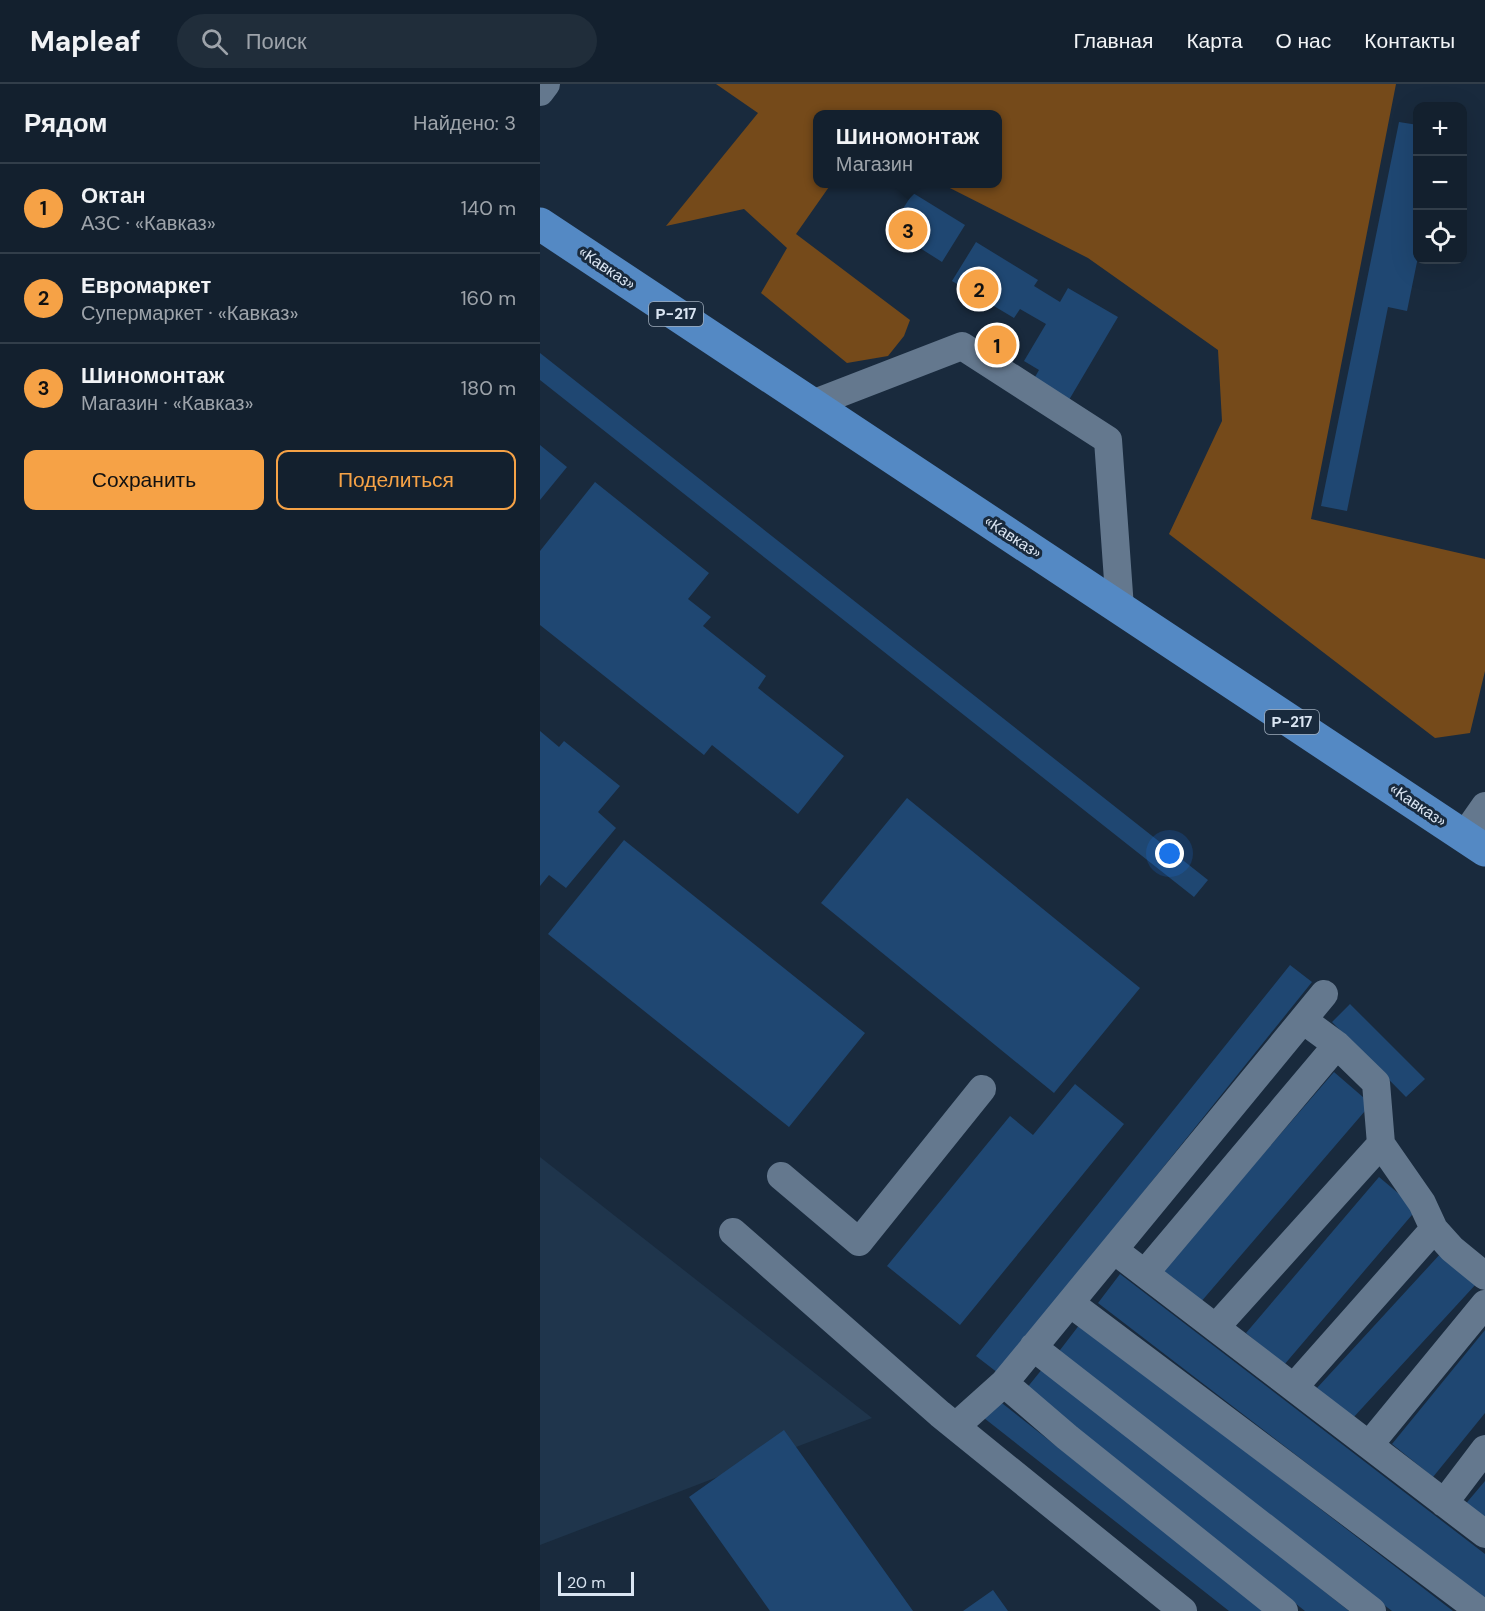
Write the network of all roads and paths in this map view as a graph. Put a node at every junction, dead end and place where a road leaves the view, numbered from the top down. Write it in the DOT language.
graph roads {
  1 [pos="546,84"];
  2 [pos="540,92"];
  3 [pos="540,224"];
  4 [pos="812,404"];
  5 [pos="1120,608"];
  6 [pos="1485,806"];
  7 [pos="1475,843"];
  8 [pos="1324,994"];
  9 [pos="1303,1020"];
  10 [pos="1337,1045"];
  11 [pos="982,1089"];
  12 [pos="1381,1144"];
  13 [pos="781,1176"];
  14 [pos="1434,1229"];
  15 [pos="733,1232"];
  16 [pos="1114,1250"];
  17 [pos="1145,1273"];
  18 [pos="1485,1276"];
  19 [pos="1070,1303"];
  20 [pos="1485,1304"];
  21 [pos="1216,1328"];
  22 [pos="1034,1347"];
  23 [pos="1004,1383"];
  24 [pos="1294,1387"];
  25 [pos="956,1426"];
  26 [pos="1369,1445"];
  27 [pos="1485,1449"];
  28 [pos="1444,1503"];
  29 [pos="1485,1534"];
  30 [pos="1184,1611"];
  31 [pos="1284,1611"];
  32 [pos="1372,1611"];
  33 [pos="1480,1611"];
  1 -- 2 [label="street"];
  3 -- 4 [label="highway, «Кавказ» / Р-217"];
  4 -- 5 [label="highway, «Кавказ» / Р-217"];
  4 -- 5 [label="street"];
  5 -- 7 [label="highway, «Кавказ» / Р-217"];
  6 -- 7 [label="street"];
  8 -- 9 [label="street"];
  9 -- 10 [label="street"];
  9 -- 16 [label="street"];
  10 -- 12 [label="street"];
  10 -- 17 [label="street"];
  11 -- 13 [label="street"];
  12 -- 14 [label="street"];
  12 -- 21 [label="street"];
  14 -- 18 [label="street"];
  14 -- 24 [label="street"];
  15 -- 25 [label="street"];
  16 -- 17 [label="street"];
  16 -- 19 [label="street"];
  17 -- 21 [label="street"];
  19 -- 22 [label="street"];
  19 -- 33 [label="street"];
  20 -- 26 [label="street"];
  21 -- 24 [label="street"];
  22 -- 23 [label="street"];
  22 -- 32 [label="street"];
  23 -- 25 [label="street"];
  23 -- 31 [label="street"];
  24 -- 26 [label="street"];
  25 -- 30 [label="street"];
  26 -- 28 [label="street"];
  27 -- 28 [label="street"];
  28 -- 29 [label="street"];
}
